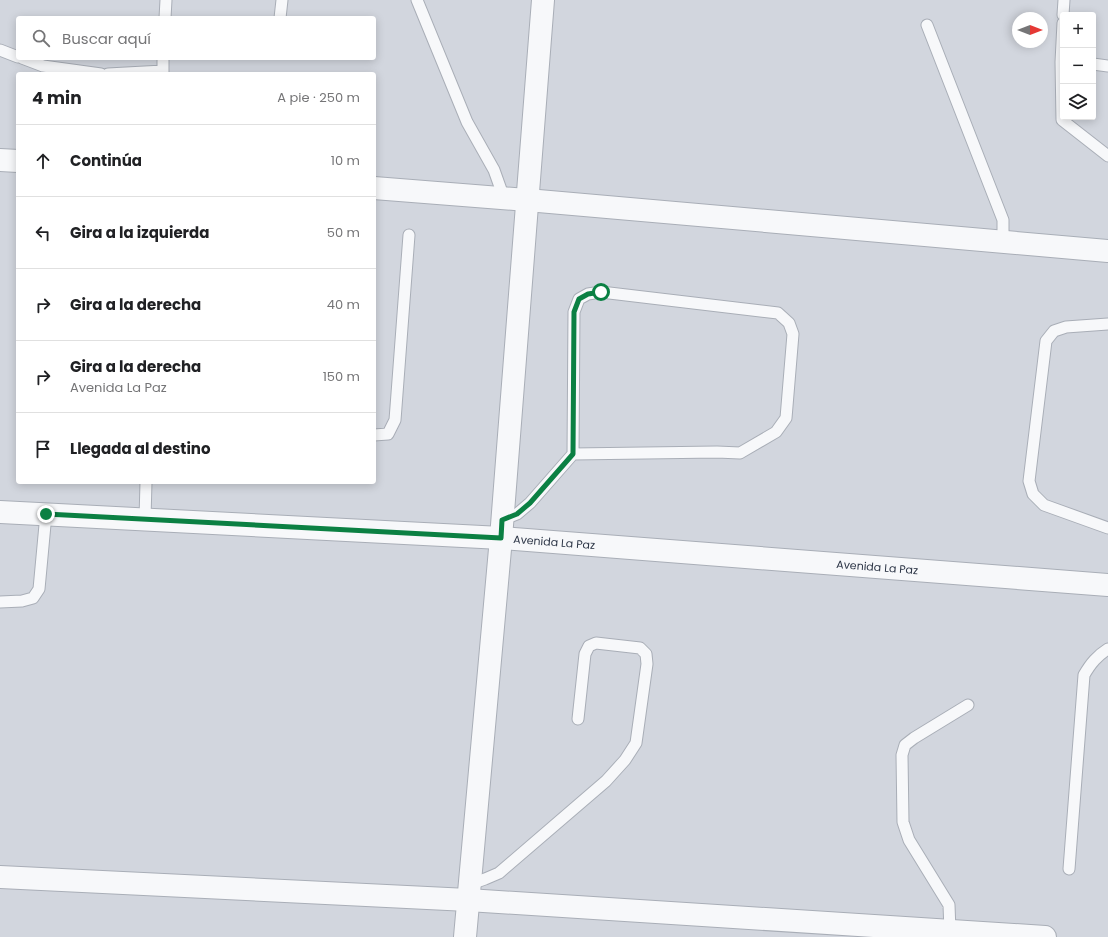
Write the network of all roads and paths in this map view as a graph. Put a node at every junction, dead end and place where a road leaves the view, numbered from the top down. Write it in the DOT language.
graph roads {
  1 [pos="166,0"];
  2 [pos="282,0"];
  3 [pos="417,0"];
  4 [pos="543,0"];
  5 [pos="1064,0"];
  6 [pos="1064,12"];
  7 [pos="165,16"];
  8 [pos="280,16"];
  9 [pos="927,25"];
  10 [pos="0,50"];
  11 [pos="16,56"];
  12 [pos="27,60"];
  13 [pos="163,60"];
  14 [pos="1096,64"];
  15 [pos="1108,66"];
  16 [pos="86,72"];
  17 [pos="163,72"];
  18 [pos="1062,84"];
  19 [pos="1108,156"];
  20 [pos="0,160"];
  21 [pos="16,161"];
  22 [pos="376,188"];
  23 [pos="504,198"];
  24 [pos="527,200"];
  25 [pos="409,236"];
  26 [pos="1003,242"];
  27 [pos="1108,251"];
  28 [pos="1108,324"];
  29 [pos="376,435"];
  30 [pos="573,454"];
  31 [pos="146,484"];
  32 [pos="0,512"];
  33 [pos="46,514"];
  34 [pos="145,520"];
  35 [pos="1108,528"];
  36 [pos="502,529"];
  37 [pos="1108,585"];
  38 [pos="0,602"];
  39 [pos="1108,649"];
  40 [pos="968,705"];
  41 [pos="578,720"];
  42 [pos="1069,869"];
  43 [pos="0,877"];
  44 [pos="469,892"];
  45 [pos="950,931"];
  46 [pos="465,937"];
  47 [pos="1045,937"];
  1 -- 7 [label="lane"];
  2 -- 8 [label="lane"];
  3 -- 23 [label="lane"];
  4 -- 24 [label="street"];
  5 -- 6 [label="lane"];
  9 -- 26 [label="lane"];
  10 -- 11 [label="lane"];
  12 -- 16 [label="lane"];
  13 -- 17 [label="lane"];
  14 -- 15 [label="lane"];
  18 -- 19 [label="lane"];
  20 -- 21 [label="street"];
  22 -- 23 [label="street"];
  23 -- 24 [label="street"];
  24 -- 26 [label="street"];
  24 -- 36 [label="street"];
  25 -- 29 [label="lane"];
  26 -- 27 [label="street"];
  28 -- 35 [label="lane"];
  30 -- 30 [label="lane"];
  30 -- 36 [label="lane"];
  31 -- 34 [label="lane"];
  32 -- 33 [label="street, Avenida La Paz"];
  33 -- 34 [label="street, Avenida La Paz"];
  33 -- 38 [label="lane"];
  34 -- 36 [label="street, Avenida La Paz"];
  36 -- 37 [label="street, Avenida La Paz"];
  36 -- 44 [label="street"];
  39 -- 42 [label="lane"];
  40 -- 45 [label="lane"];
  41 -- 44 [label="lane"];
  43 -- 44 [label="street"];
  44 -- 45 [label="street"];
  44 -- 46 [label="street"];
  45 -- 47 [label="street"];
}
